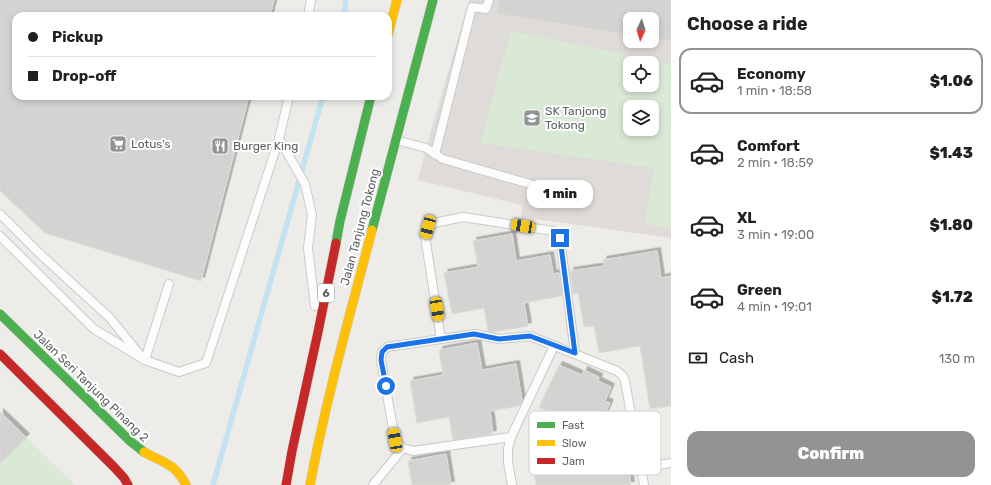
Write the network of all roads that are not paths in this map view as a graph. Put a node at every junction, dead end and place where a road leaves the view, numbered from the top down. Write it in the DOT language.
graph roads {
  1 [pos="311,0"];
  2 [pos="397,0"];
  3 [pos="433,0"];
  4 [pos="489,0"];
  5 [pos="309,12"];
  6 [pos="392,19"];
  7 [pos="288,100"];
  8 [pos="371,100"];
  9 [pos="279,139"];
  10 [pos="396,140"];
  11 [pos="435,154"];
  12 [pos="551,190"];
  13 [pos="0,214"];
  14 [pos="0,236"];
  15 [pos="169,284"];
  16 [pos="0,314"];
  17 [pos="318,332"];
  18 [pos="441,339"];
  19 [pos="554,346"];
  20 [pos="575,353"];
  21 [pos="0,354"];
  22 [pos="145,360"];
  23 [pos="630,411"];
  24 [pos="511,437"];
  25 [pos="402,448"];
  26 [pos="671,463"];
  27 [pos="661,465"];
  28 [pos="642,475"];
  29 [pos="128,485"];
  30 [pos="186,485"];
  31 [pos="286,485"];
  32 [pos="310,485"];
  33 [pos="373,485"];
  34 [pos="512,485"];
  35 [pos="644,485"];
  1 -- 5 [label="lane"];
  2 -- 6 [label="main road"];
  3 -- 10 [label="main road, Jalan Tanjung Tokong"];
  4 -- 11 [label="lane"];
  7 -- 9 [label="lane"];
  8 -- 17 [label="main road, Jalan Tanjung Tokong / 6"];
  9 -- 17 [label="lane"];
  9 -- 22 [label="lane"];
  10 -- 11 [label="lane"];
  10 -- 32 [label="main road, Jalan Tanjung Tokong"];
  11 -- 12 [label="lane"];
  13 -- 22 [label="lane"];
  14 -- 22 [label="lane"];
  15 -- 22 [label="lane"];
  16 -- 30 [label="main road, Jalan Seri Tanjung Pinang 2"];
  17 -- 31 [label="main road, Jalan Tanjung Tokong / 6"];
  18 -- 19 [label="lane"];
  18 -- 20 [label="lane"];
  18 -- 25 [label="lane"];
  19 -- 20 [label="lane"];
  19 -- 24 [label="lane"];
  20 -- 23 [label="lane"];
  21 -- 29 [label="main road"];
  24 -- 25 [label="lane"];
  24 -- 34 [label="lane"];
  25 -- 33 [label="lane"];
  26 -- 27 [label="lane"];
  28 -- 35 [label="lane"];
}
